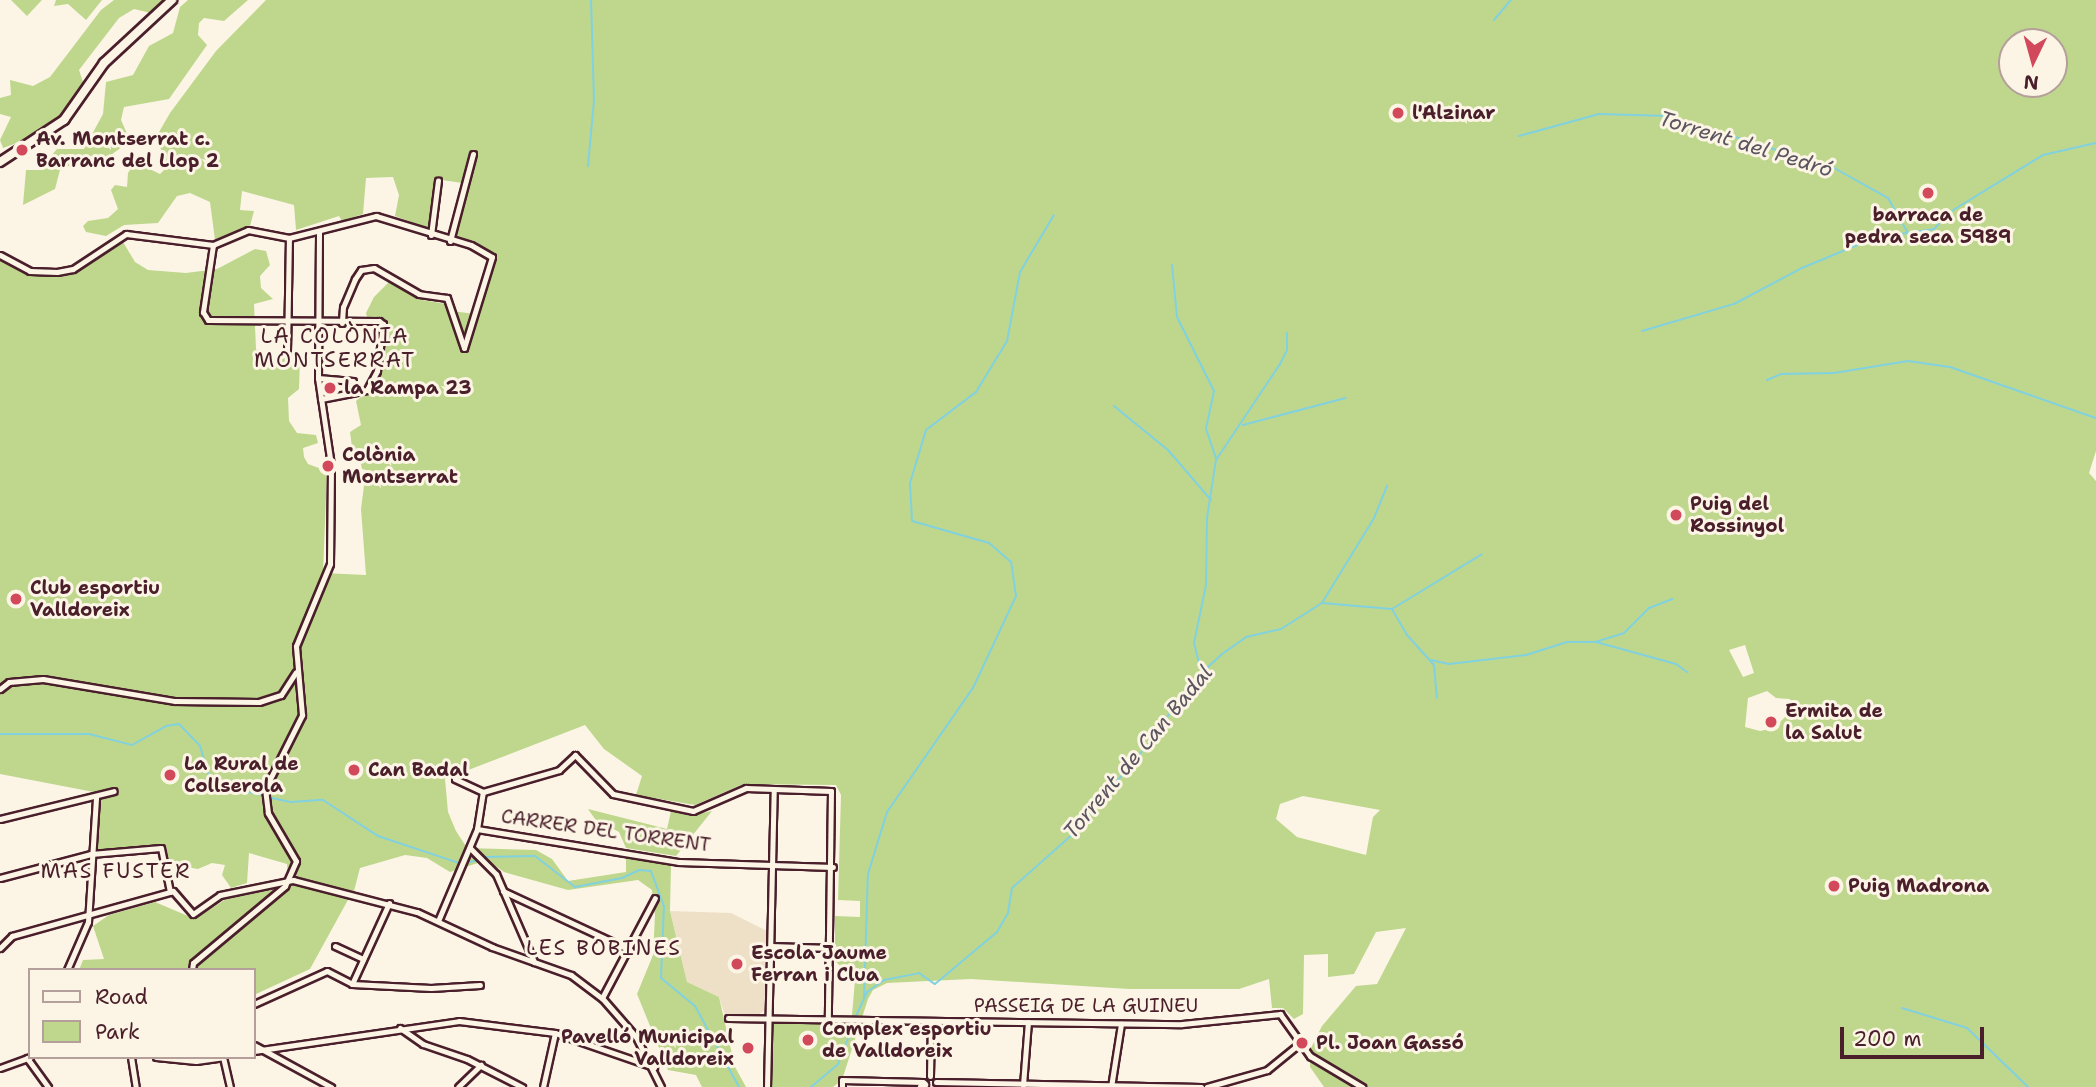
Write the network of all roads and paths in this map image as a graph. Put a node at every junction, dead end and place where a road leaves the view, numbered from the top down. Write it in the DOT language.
graph roads {
  1 [pos="172,0"];
  2 [pos="473,154"];
  3 [pos="0,162"];
  4 [pos="438,180"];
  5 [pos="319,231"];
  6 [pos="431,235"];
  7 [pos="289,238"];
  8 [pos="450,241"];
  9 [pos="213,244"];
  10 [pos="0,255"];
  11 [pos="287,322"];
  12 [pos="318,322"];
  13 [pos="342,323"];
  14 [pos="287,351"];
  15 [pos="318,378"];
  16 [pos="353,381"];
  17 [pos="321,399"];
  18 [pos="296,672"];
  19 [pos="0,689"];
  20 [pos="455,779"];
  21 [pos="774,789"];
  22 [pos="114,791"];
  23 [pos="483,792"];
  24 [pos="96,797"];
  25 [pos="0,820"];
  26 [pos="477,829"];
  27 [pos="470,848"];
  28 [pos="91,854"];
  29 [pos="771,865"];
  30 [pos="833,867"];
  31 [pos="0,878"];
  32 [pos="288,880"];
  33 [pos="503,891"];
  34 [pos="170,892"];
  35 [pos="655,898"];
  36 [pos="389,903"];
  37 [pos="88,915"];
  38 [pos="438,921"];
  39 [pos="335,946"];
  40 [pos="771,946"];
  41 [pos="0,948"];
  42 [pos="830,948"];
  43 [pos="630,950"];
  44 [pos="363,959"];
  45 [pos="534,962"];
  46 [pos="67,968"];
  47 [pos="192,968"];
  48 [pos="352,984"];
  49 [pos="480,985"];
  50 [pos="602,998"];
  51 [pos="256,1003"];
  52 [pos="728,1018"];
  53 [pos="828,1019"];
  54 [pos="769,1020"];
  55 [pos="931,1021"];
  56 [pos="1028,1022"];
  57 [pos="1121,1024"];
  58 [pos="400,1028"];
  59 [pos="555,1033"];
  60 [pos="1299,1045"];
  61 [pos="256,1048"];
  62 [pos="256,1049"];
  63 [pos="28,1057"];
  64 [pos="30,1059"];
  65 [pos="131,1059"];
  66 [pos="176,1059"];
  67 [pos="210,1059"];
  68 [pos="223,1059"];
  69 [pos="481,1065"];
  70 [pos="653,1067"];
  71 [pos="0,1068"];
  72 [pos="842,1083"];
  73 [pos="1353,1084"];
  74 [pos="927,1085"];
  75 [pos="1023,1085"];
  76 [pos="1111,1086"];
  77 [pos="48,1087"];
  78 [pos="136,1087"];
  79 [pos="230,1087"];
  80 [pos="329,1087"];
  81 [pos="458,1087"];
  82 [pos="522,1087"];
  83 [pos="543,1087"];
  84 [pos="661,1087"];
  85 [pos="767,1087"];
  86 [pos="1175,1087"];
  87 [pos="1201,1087"];
  88 [pos="1207,1087"];
  89 [pos="1362,1087"];
  1 -- 3 [label="street"];
  2 -- 8 [label="street"];
  4 -- 6 [label="street"];
  5 -- 6 [label="street"];
  5 -- 7 [label="street"];
  5 -- 12 [label="street"];
  6 -- 8 [label="street"];
  7 -- 9 [label="street"];
  7 -- 11 [label="street"];
  8 -- 13 [label="street"];
  9 -- 10 [label="street"];
  9 -- 11 [label="street"];
  11 -- 12 [label="street"];
  11 -- 14 [label="street"];
  12 -- 13 [label="street"];
  12 -- 15 [label="street"];
  13 -- 17 [label="street"];
  15 -- 16 [label="street"];
  15 -- 17 [label="street"];
  17 -- 18 [label="street"];
  18 -- 19 [label="street"];
  18 -- 32 [label="street"];
  20 -- 23 [label="street"];
  21 -- 23 [label="street"];
  21 -- 29 [label="street"];
  21 -- 30 [label="street"];
  22 -- 24 [label="street"];
  23 -- 26 [label="street"];
  24 -- 25 [label="street"];
  24 -- 28 [label="street"];
  26 -- 27 [label="street"];
  26 -- 29 [label="street, CARRER DEL TORRENT"];
  27 -- 33 [label="street"];
  27 -- 38 [label="street"];
  28 -- 31 [label="street"];
  28 -- 34 [label="street"];
  28 -- 37 [label="street"];
  29 -- 30 [label="street, CARRER DEL TORRENT"];
  29 -- 40 [label="street"];
  30 -- 42 [label="street"];
  32 -- 34 [label="street"];
  32 -- 36 [label="street"];
  32 -- 47 [label="street"];
  33 -- 43 [label="street"];
  33 -- 45 [label="street"];
  34 -- 37 [label="street"];
  35 -- 43 [label="street"];
  36 -- 38 [label="street"];
  36 -- 44 [label="street"];
  37 -- 41 [label="street"];
  37 -- 46 [label="street"];
  38 -- 45 [label="street"];
  39 -- 44 [label="street"];
  40 -- 42 [label="street"];
  40 -- 54 [label="street"];
  42 -- 53 [label="street"];
  43 -- 50 [label="street"];
  44 -- 48 [label="street"];
  45 -- 50 [label="street"];
  48 -- 49 [label="street"];
  48 -- 51 [label="street"];
  50 -- 70 [label="street"];
  52 -- 54 [label="street, PASSEIG DE LA GUINEU"];
  53 -- 54 [label="street, PASSEIG DE LA GUINEU"];
  53 -- 55 [label="street, PASSEIG DE LA GUINEU"];
  54 -- 85 [label="street"];
  55 -- 56 [label="street, PASSEIG DE LA GUINEU"];
  55 -- 74 [label="street"];
  56 -- 57 [label="street, PASSEIG DE LA GUINEU"];
  56 -- 75 [label="street"];
  57 -- 60 [label="street, PASSEIG DE LA GUINEU"];
  57 -- 76 [label="street"];
  58 -- 59 [label="street"];
  58 -- 61 [label="street"];
  58 -- 69 [label="street"];
  59 -- 70 [label="street"];
  59 -- 83 [label="street"];
  60 -- 73 [label="street"];
  60 -- 88 [label="street"];
  62 -- 80 [label="street"];
  63 -- 71 [label="street"];
  64 -- 77 [label="street"];
  65 -- 78 [label="street"];
  66 -- 67 [label="street"];
  68 -- 79 [label="street"];
  69 -- 81 [label="street"];
  69 -- 82 [label="street"];
  70 -- 84 [label="street"];
  72 -- 74 [label="street"];
  73 -- 89 [label="street"];
  74 -- 75 [label="street"];
  75 -- 76 [label="street"];
  76 -- 86 [label="street"];
  86 -- 87 [label="street"];
}
